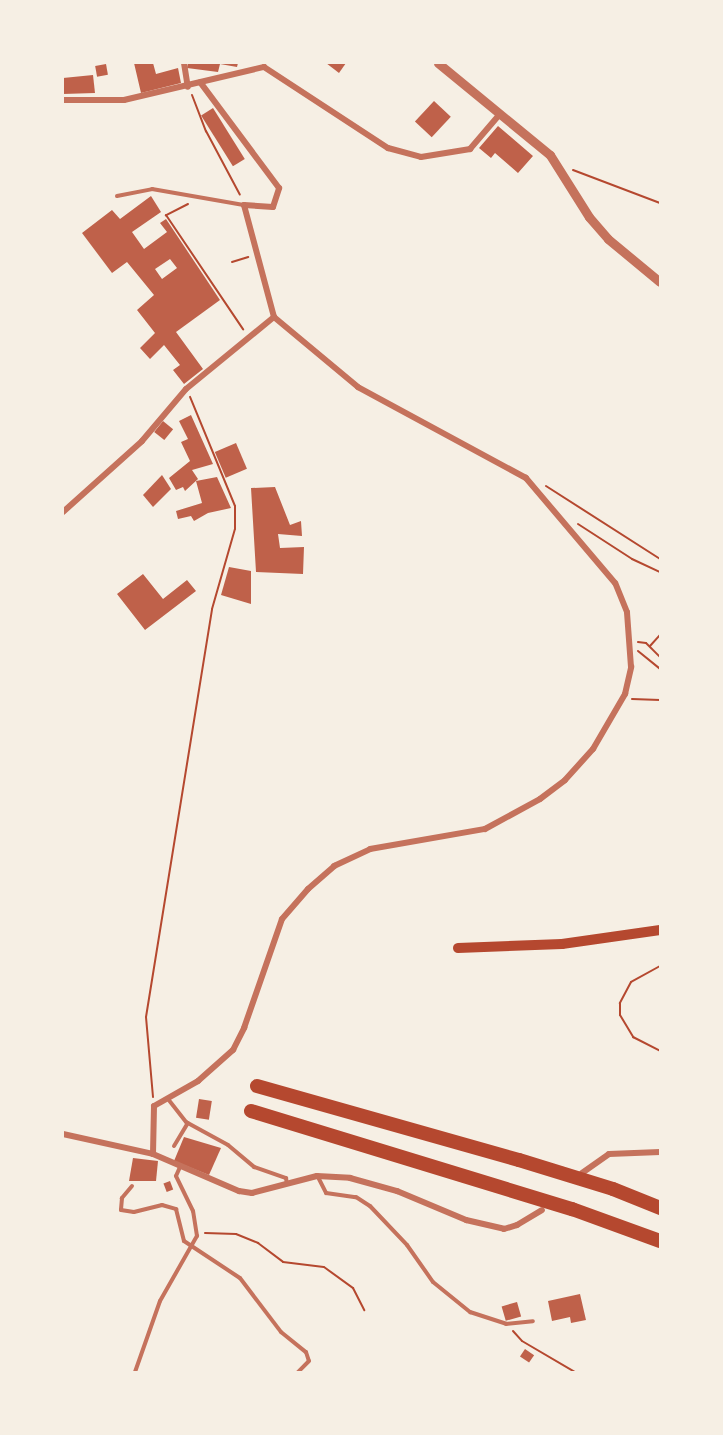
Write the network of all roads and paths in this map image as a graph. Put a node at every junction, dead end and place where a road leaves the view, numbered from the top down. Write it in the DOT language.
graph roads {
  1 [pos="184,63"];
  2 [pos="438,63"];
  3 [pos="200,82"];
  4 [pos="188,87"];
  5 [pos="63,100"];
  6 [pos="500,114"];
  7 [pos="550,155"];
  8 [pos="204,195"];
  9 [pos="117,196"];
  10 [pos="660,203"];
  11 [pos="244,205"];
  12 [pos="257,254"];
  13 [pos="232,262"];
  14 [pos="660,282"];
  15 [pos="274,317"];
  16 [pos="249,338"];
  17 [pos="186,388"];
  18 [pos="529,481"];
  19 [pos="63,512"];
  20 [pos="568,527"];
  21 [pos="660,559"];
  22 [pos="660,572"];
  23 [pos="660,635"];
  24 [pos="629,641"];
  25 [pos="650,646"];
  26 [pos="630,649"];
  27 [pos="660,657"];
  28 [pos="660,669"];
  29 [pos="623,697"];
  30 [pos="660,700"];
  31 [pos="660,930"];
  32 [pos="458,948"];
  33 [pos="660,966"];
  34 [pos="660,1051"];
  35 [pos="257,1086"];
  36 [pos="167,1097"];
  37 [pos="154,1106"];
  38 [pos="251,1111"];
  39 [pos="188,1123"];
  40 [pos="63,1134"];
  41 [pos="174,1146"];
  42 [pos="660,1152"];
  43 [pos="153,1154"];
  44 [pos="180,1167"];
  45 [pos="582,1173"];
  46 [pos="318,1176"];
  47 [pos="287,1185"];
  48 [pos="132,1186"];
  49 [pos="660,1208"];
  50 [pos="542,1210"];
  51 [pos="197,1234"];
  52 [pos="660,1241"];
  53 [pos="194,1245"];
  54 [pos="364,1310"];
  55 [pos="533,1321"];
  56 [pos="510,1324"];
  57 [pos="135,1372"];
  58 [pos="298,1372"];
  59 [pos="575,1372"];
  1 -- 4 [label="street"];
  2 -- 6 [label="street"];
  3 -- 4 [label="street"];
  3 -- 6 [label="street"];
  3 -- 11 [label="street"];
  4 -- 5 [label="street"];
  4 -- 11 [label="path"];
  6 -- 7 [label="street"];
  7 -- 10 [label="path"];
  7 -- 14 [label="street"];
  8 -- 9 [label="lane"];
  8 -- 11 [label="lane"];
  8 -- 16 [label="path"];
  11 -- 12 [label="street"];
  12 -- 13 [label="path"];
  12 -- 15 [label="street"];
  15 -- 16 [label="street"];
  15 -- 18 [label="street"];
  16 -- 17 [label="street"];
  17 -- 19 [label="street"];
  17 -- 37 [label="path"];
  18 -- 20 [label="street"];
  18 -- 21 [label="path"];
  20 -- 22 [label="path"];
  20 -- 24 [label="street"];
  23 -- 25 [label="path"];
  24 -- 25 [label="path"];
  24 -- 26 [label="street"];
  25 -- 27 [label="path"];
  26 -- 28 [label="path"];
  26 -- 29 [label="street"];
  29 -- 30 [label="path"];
  29 -- 36 [label="street"];
  31 -- 32 [label="main road"];
  33 -- 34 [label="path"];
  35 -- 49 [label="highway"];
  36 -- 37 [label="street"];
  36 -- 39 [label="lane"];
  37 -- 43 [label="street"];
  38 -- 52 [label="highway"];
  39 -- 41 [label="lane"];
  39 -- 47 [label="lane"];
  40 -- 43 [label="street"];
  42 -- 45 [label="street"];
  43 -- 44 [label="street"];
  44 -- 47 [label="street"];
  44 -- 51 [label="lane"];
  46 -- 47 [label="street"];
  46 -- 50 [label="street"];
  46 -- 56 [label="lane"];
  48 -- 53 [label="lane"];
  51 -- 53 [label="lane"];
  51 -- 54 [label="path"];
  53 -- 57 [label="lane"];
  53 -- 58 [label="lane"];
  55 -- 56 [label="lane"];
  56 -- 59 [label="path"];
}
